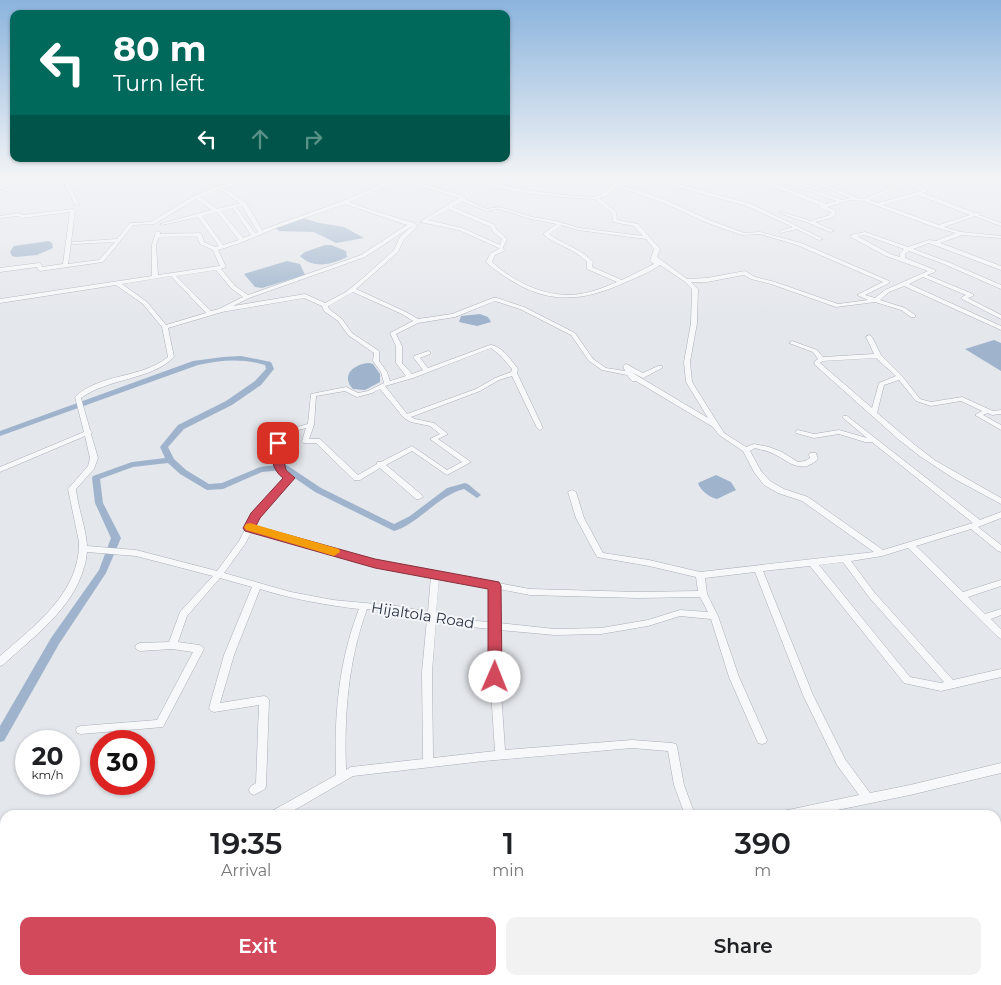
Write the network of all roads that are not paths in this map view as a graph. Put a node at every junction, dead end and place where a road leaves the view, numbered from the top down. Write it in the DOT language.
graph roads {
  1 [pos="71,225"];
  2 [pos="131,225"];
  3 [pos="162,225"];
  4 [pos="206,225"];
  5 [pos="229,225"];
  6 [pos="247,225"];
  7 [pos="257,225"];
  8 [pos="281,225"];
  9 [pos="414,225"];
  10 [pos="442,225"];
  11 [pos="491,225"];
  12 [pos="559,225"];
  13 [pos="563,225"];
  14 [pos="636,225"];
  15 [pos="718,225"];
  16 [pos="790,225"];
  17 [pos="818,225"];
  18 [pos="932,225"];
  19 [pos="944,225"];
  20 [pos="938,227"];
  21 [pos="796,228"];
  22 [pos="832,231"];
  23 [pos="261,232"];
  24 [pos="782,232"];
  25 [pos="808,233"];
  26 [pos="961,233"];
  27 [pos="254,235"];
  28 [pos="157,236"];
  29 [pos="798,237"];
  30 [pos="646,238"];
  31 [pos="1001,238"];
  32 [pos="821,239"];
  33 [pos="118,240"];
  34 [pos="242,240"];
  35 [pos="74,243"];
  36 [pos="936,243"];
  37 [pos="501,246"];
  38 [pos="222,247"];
  39 [pos="215,249"];
  40 [pos="908,249"];
  41 [pos="655,258"];
  42 [pos="902,259"];
  43 [pos="65,264"];
  44 [pos="216,268"];
  45 [pos="1001,268"];
  46 [pos="0,270"];
  47 [pos="172,274"];
  48 [pos="924,276"];
  49 [pos="154,277"];
  50 [pos="688,280"];
  51 [pos="117,282"];
  52 [pos="621,282"];
  53 [pos="905,284"];
  54 [pos="1001,287"];
  55 [pos="352,289"];
  56 [pos="247,297"];
  57 [pos="876,300"];
  58 [pos="0,301"];
  59 [pos="325,305"];
  60 [pos="222,310"];
  61 [pos="210,314"];
  62 [pos="913,316"];
  63 [pos="1001,317"];
  64 [pos="417,321"];
  65 [pos="165,327"];
  66 [pos="1001,328"];
  67 [pos="869,337"];
  68 [pos="792,343"];
  69 [pos="428,353"];
  70 [pos="878,356"];
  71 [pos="821,359"];
  72 [pos="660,366"];
  73 [pos="427,371"];
  74 [pos="514,373"];
  75 [pos="629,374"];
  76 [pos="411,377"];
  77 [pos="900,377"];
  78 [pos="634,380"];
  79 [pos="384,384"];
  80 [pos="988,411"];
  81 [pos="1001,412"];
  82 [pos="874,413"];
  83 [pos="406,417"];
  84 [pos="845,417"];
  85 [pos="311,425"];
  86 [pos="716,425"];
  87 [pos="540,428"];
  88 [pos="1001,428"];
  89 [pos="89,432"];
  90 [pos="798,432"];
  91 [pos="874,440"];
  92 [pos="746,450"];
  93 [pos="813,455"];
  94 [pos="380,464"];
  95 [pos="0,470"];
  96 [pos="572,492"];
  97 [pos="419,497"];
  98 [pos="1001,501"];
  99 [pos="1001,515"];
  100 [pos="976,525"];
  101 [pos="249,528"];
  102 [pos="910,545"];
  103 [pos="83,549"];
  104 [pos="1001,550"];
  105 [pos="882,554"];
  106 [pos="845,559"];
  107 [pos="813,563"];
  108 [pos="758,569"];
  109 [pos="219,574"];
  110 [pos="435,575"];
  111 [pos="700,575"];
  112 [pos="1001,582"];
  113 [pos="257,585"];
  114 [pos="495,586"];
  115 [pos="703,594"];
  116 [pos="962,596"];
  117 [pos="364,606"];
  118 [pos="1001,612"];
  119 [pos="432,616"];
  120 [pos="714,616"];
  121 [pos="984,618"];
  122 [pos="495,626"];
  123 [pos="1001,635"];
  124 [pos="172,645"];
  125 [pos="140,647"];
  126 [pos="0,662"];
  127 [pos="1001,672"];
  128 [pos="951,684"];
  129 [pos="81,730"];
  130 [pos="762,740"];
  131 [pos="500,755"];
  132 [pos="428,763"];
  133 [pos="1001,768"];
  134 [pos="341,778"];
  135 [pos="254,790"];
  136 [pos="868,799"];
  137 [pos="285,810"];
  138 [pos="688,810"];
  139 [pos="813,810"];
  1 -- 43 [label="street"];
  2 -- 33 [label="street"];
  3 -- 28 [label="street"];
  4 -- 38 [label="street"];
  5 -- 34 [label="street"];
  6 -- 27 [label="street"];
  7 -- 23 [label="street"];
  8 -- 23 [label="street"];
  9 -- 55 [label="street"];
  9 -- 56 [label="street"];
  10 -- 37 [label="street"];
  11 -- 37 [label="street"];
  12 -- 52 [label="street"];
  13 -- 30 [label="street"];
  14 -- 30 [label="street"];
  15 -- 57 [label="street"];
  16 -- 21 [label="street"];
  17 -- 22 [label="street"];
  18 -- 20 [label="street"];
  19 -- 20 [label="street"];
  20 -- 26 [label="street"];
  21 -- 24 [label="street"];
  21 -- 25 [label="street"];
  23 -- 27 [label="street"];
  25 -- 29 [label="street"];
  25 -- 32 [label="street"];
  26 -- 31 [label="street"];
  26 -- 36 [label="street"];
  27 -- 34 [label="street"];
  28 -- 39 [label="street"];
  28 -- 49 [label="street"];
  30 -- 41 [label="street"];
  33 -- 35 [label="street"];
  33 -- 43 [label="street"];
  34 -- 38 [label="street"];
  36 -- 40 [label="street"];
  36 -- 45 [label="street"];
  37 -- 52 [label="street"];
  38 -- 39 [label="street"];
  39 -- 44 [label="street"];
  40 -- 42 [label="street"];
  40 -- 42 [label="street"];
  40 -- 54 [label="street"];
  41 -- 50 [label="street"];
  41 -- 52 [label="street"];
  42 -- 48 [label="street"];
  43 -- 46 [label="street"];
  44 -- 47 [label="street"];
  44 -- 56 [label="street"];
  47 -- 49 [label="street"];
  47 -- 61 [label="street"];
  48 -- 53 [label="street"];
  48 -- 63 [label="street"];
  49 -- 51 [label="street"];
  50 -- 57 [label="street"];
  50 -- 86 [label="street"];
  51 -- 58 [label="street"];
  51 -- 65 [label="street"];
  53 -- 57 [label="street"];
  53 -- 66 [label="street"];
  55 -- 59 [label="street"];
  55 -- 64 [label="street"];
  56 -- 60 [label="street"];
  57 -- 62 [label="street"];
  59 -- 60 [label="street"];
  59 -- 79 [label="street"];
  60 -- 61 [label="street"];
  61 -- 65 [label="street"];
  64 -- 75 [label="street"];
  64 -- 76 [label="street"];
  65 -- 89 [label="street"];
  67 -- 70 [label="street"];
  68 -- 71 [label="street"];
  69 -- 73 [label="street"];
  70 -- 71 [label="street"];
  70 -- 77 [label="street"];
  71 -- 82 [label="street"];
  72 -- 75 [label="street"];
  73 -- 74 [label="street"];
  73 -- 76 [label="street"];
  74 -- 83 [label="street"];
  74 -- 87 [label="street"];
  75 -- 78 [label="street"];
  75 -- 86 [label="street"];
  76 -- 79 [label="street"];
  77 -- 80 [label="street"];
  77 -- 82 [label="street"];
  79 -- 83 [label="street"];
  79 -- 85 [label="street"];
  80 -- 81 [label="street"];
  80 -- 88 [label="street"];
  82 -- 98 [label="street"];
  83 -- 94 [label="street"];
  84 -- 91 [label="street"];
  85 -- 94 [label="street"];
  85 -- 101 [label="street"];
  86 -- 92 [label="street"];
  89 -- 95 [label="street"];
  89 -- 103 [label="street"];
  90 -- 91 [label="street"];
  91 -- 100 [label="street"];
  92 -- 93 [label="street"];
  92 -- 105 [label="street"];
  94 -- 97 [label="street"];
  96 -- 111 [label="street"];
  99 -- 100 [label="street"];
  100 -- 102 [label="street"];
  100 -- 104 [label="street"];
  101 -- 109 [label="street"];
  101 -- 110 [label="street"];
  102 -- 105 [label="street"];
  102 -- 116 [label="street"];
  103 -- 109 [label="street, Hijaltola Road"];
  103 -- 126 [label="street"];
  105 -- 106 [label="street"];
  106 -- 107 [label="street"];
  106 -- 128 [label="street"];
  107 -- 108 [label="street"];
  107 -- 128 [label="street"];
  108 -- 111 [label="street"];
  108 -- 136 [label="street"];
  109 -- 113 [label="street, Hijaltola Road"];
  109 -- 124 [label="street"];
  110 -- 114 [label="street"];
  110 -- 119 [label="street"];
  111 -- 115 [label="street"];
  112 -- 116 [label="street"];
  113 -- 117 [label="street, Hijaltola Road"];
  113 -- 135 [label="street"];
  114 -- 115 [label="street"];
  114 -- 122 [label="street"];
  115 -- 120 [label="street"];
  116 -- 121 [label="street"];
  117 -- 119 [label="street, Hijaltola Road"];
  117 -- 134 [label="street"];
  118 -- 121 [label="street"];
  119 -- 122 [label="street, Hijaltola Road"];
  119 -- 132 [label="street"];
  120 -- 122 [label="street, Hijaltola Road"];
  120 -- 130 [label="street"];
  121 -- 123 [label="street"];
  122 -- 131 [label="street"];
  124 -- 125 [label="street"];
  124 -- 129 [label="street"];
  127 -- 128 [label="street"];
  131 -- 132 [label="street"];
  131 -- 138 [label="street"];
  132 -- 134 [label="street"];
  133 -- 136 [label="street"];
  134 -- 137 [label="street"];
  136 -- 139 [label="street"];
}
